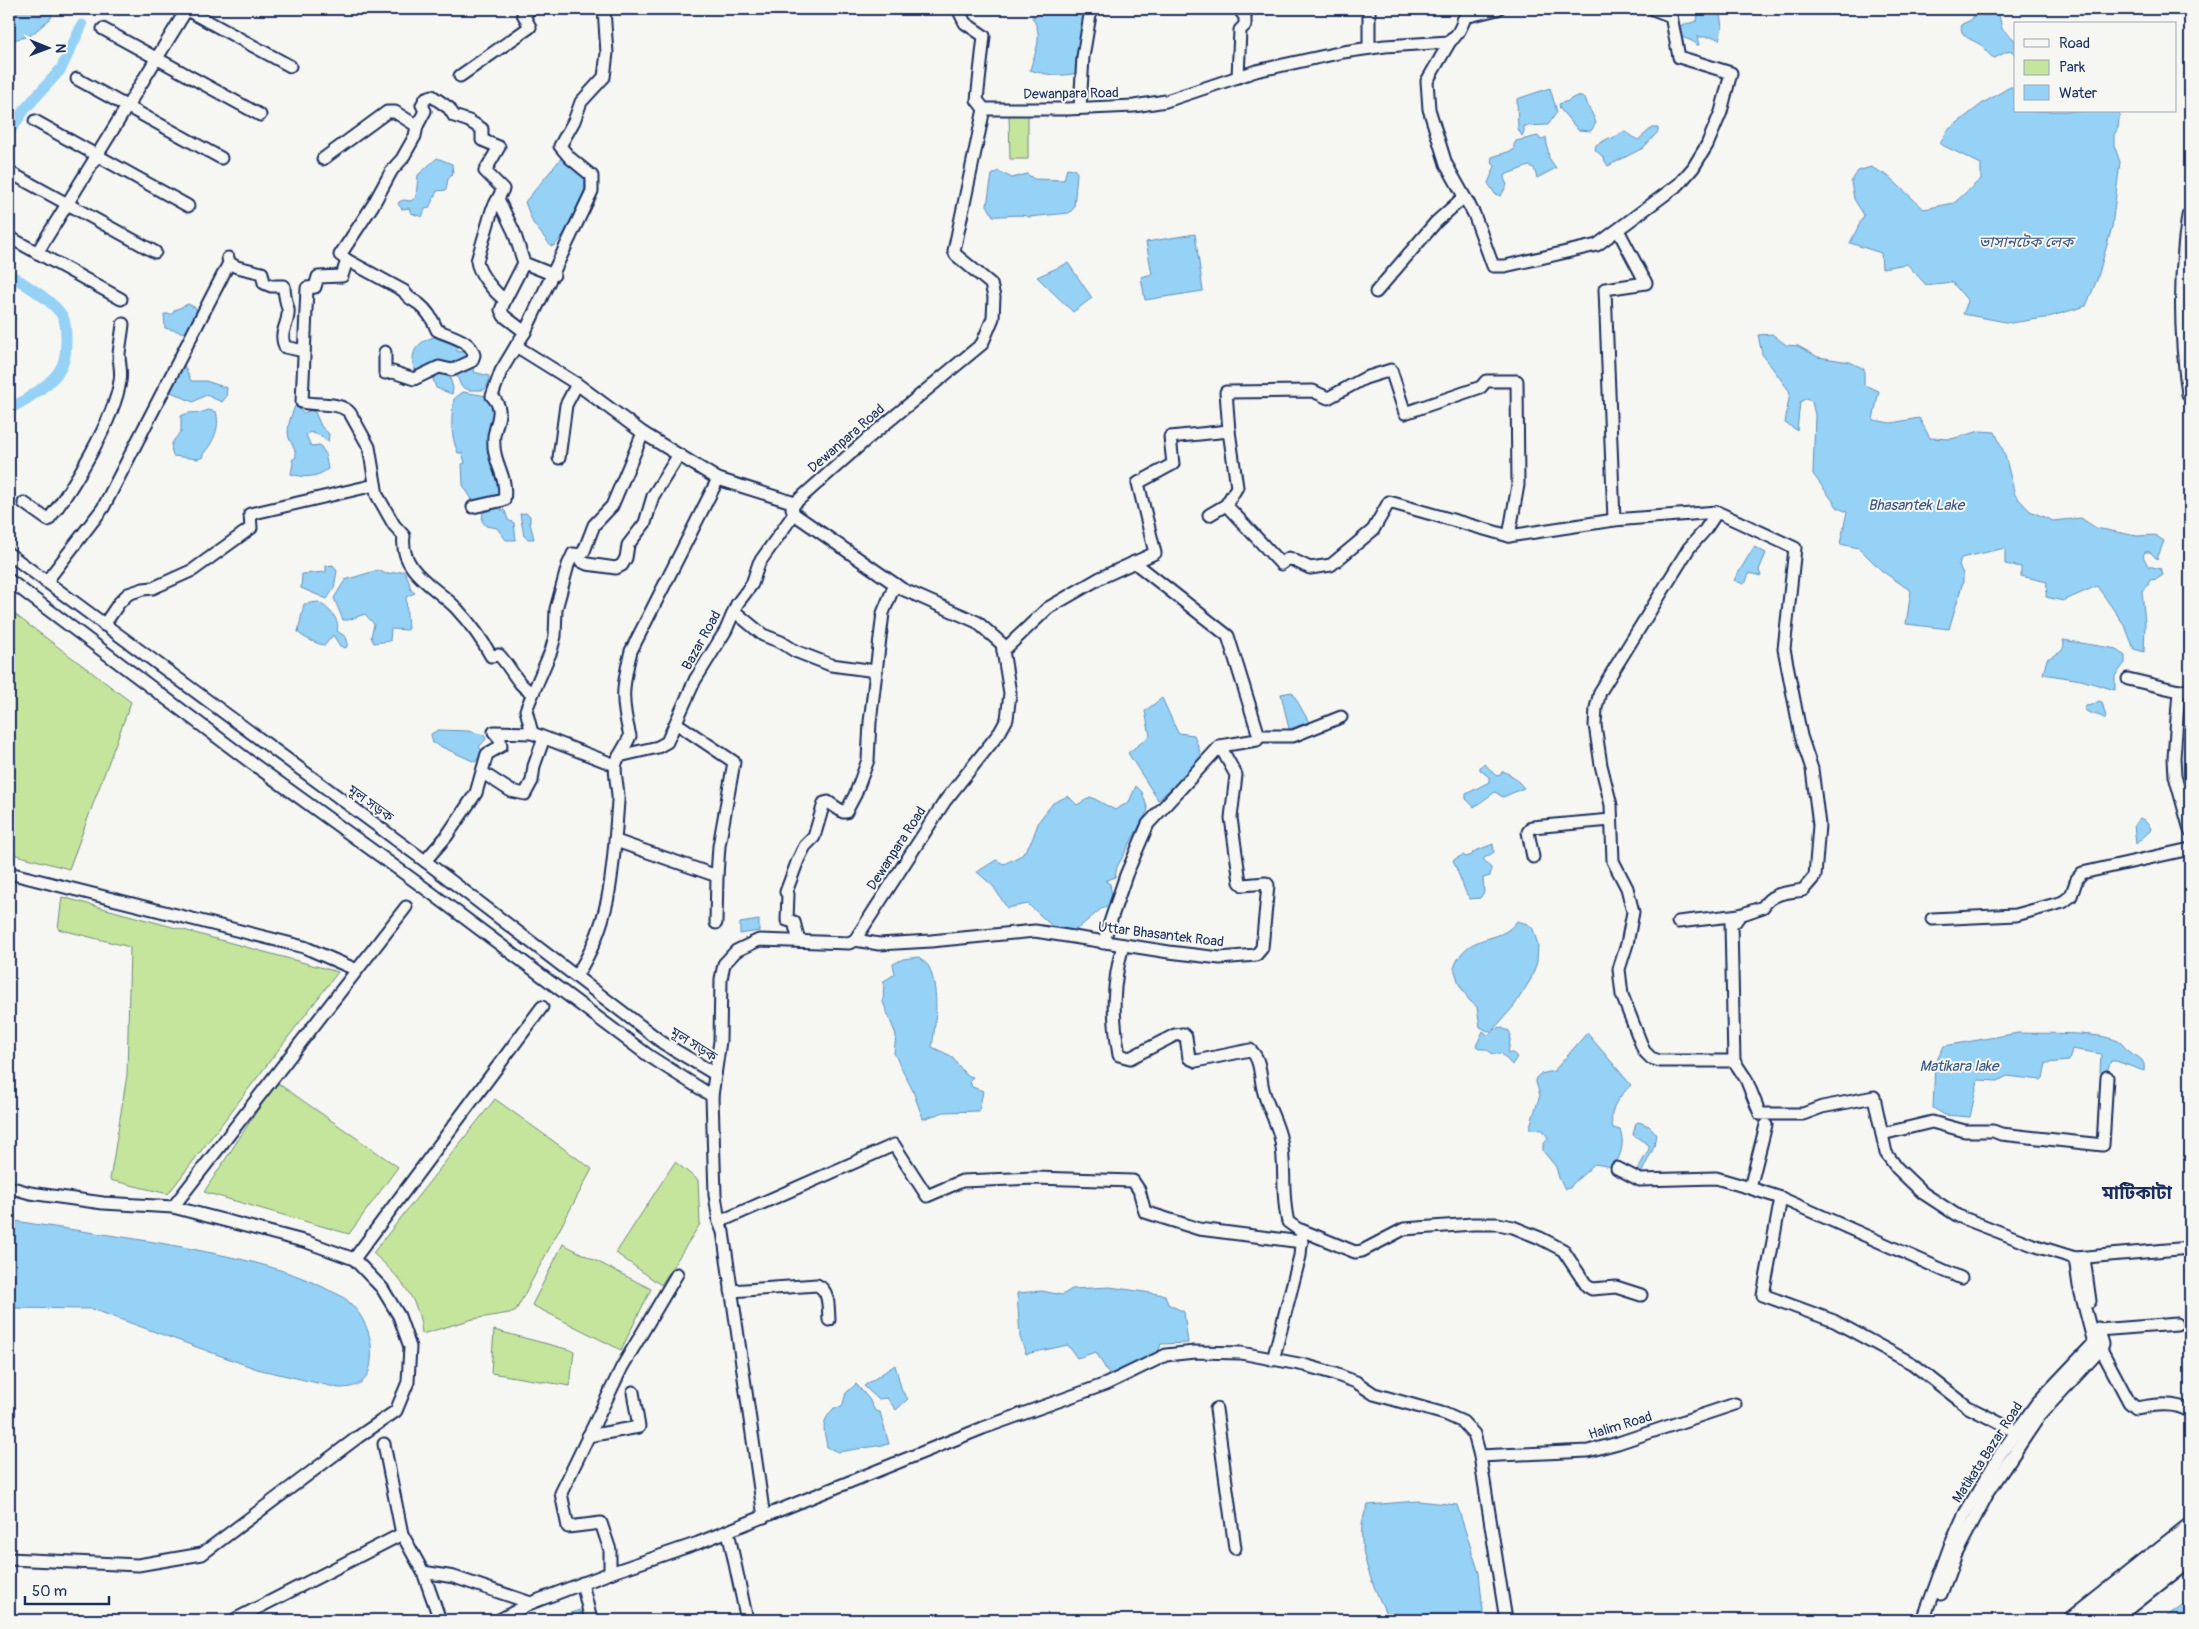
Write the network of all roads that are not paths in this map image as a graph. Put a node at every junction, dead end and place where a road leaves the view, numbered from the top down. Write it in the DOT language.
graph roads {
  1 [pos="186,9"];
  2 [pos="531,9"];
  3 [pos="604,9"];
  4 [pos="958,9"];
  5 [pos="1091,9"];
  6 [pos="1239,9"];
  7 [pos="1369,9"];
  8 [pos="1498,9"];
  9 [pos="1652,9"];
  10 [pos="1467,13"];
  11 [pos="103,29"];
  12 [pos="1450,41"];
  13 [pos="1369,48"];
  14 [pos="156,58"];
  15 [pos="290,66"];
  16 [pos="460,76"];
  17 [pos="1238,77"];
  18 [pos="77,79"];
  19 [pos="127,106"];
  20 [pos="1080,108"];
  21 [pos="984,109"];
  22 [pos="260,115"];
  23 [pos="35,121"];
  24 [pos="417,126"];
  25 [pos="97,155"];
  26 [pos="221,158"];
  27 [pos="323,159"];
  28 [pos="9,172"];
  29 [pos="499,201"];
  30 [pos="67,204"];
  31 [pos="1469,204"];
  32 [pos="188,206"];
  33 [pos="2190,216"];
  34 [pos="1618,230"];
  35 [pos="9,237"];
  36 [pos="155,252"];
  37 [pos="37,253"];
  38 [pos="346,260"];
  39 [pos="524,263"];
  40 [pos="554,275"];
  41 [pos="1376,292"];
  42 [pos="121,299"];
  43 [pos="505,300"];
  44 [pos="123,324"];
  45 [pos="525,332"];
  46 [pos="516,346"];
  47 [pos="304,351"];
  48 [pos="385,352"];
  49 [pos="577,384"];
  50 [pos="2190,394"];
  51 [pos="1229,431"];
  52 [pos="643,433"];
  53 [pos="682,456"];
  54 [pos="560,458"];
  55 [pos="718,479"];
  56 [pos="375,485"];
  57 [pos="24,502"];
  58 [pos="1226,505"];
  59 [pos="473,507"];
  60 [pos="795,509"];
  61 [pos="1717,512"];
  62 [pos="1209,515"];
  63 [pos="1614,520"];
  64 [pos="1509,536"];
  65 [pos="9,554"];
  66 [pos="580,555"];
  67 [pos="1134,562"];
  68 [pos="9,580"];
  69 [pos="46,582"];
  70 [pos="895,584"];
  71 [pos="734,611"];
  72 [pos="104,625"];
  73 [pos="1004,651"];
  74 [pos="876,671"];
  75 [pos="2128,679"];
  76 [pos="2184,691"];
  77 [pos="533,692"];
  78 [pos="1341,717"];
  79 [pos="676,723"];
  80 [pos="532,733"];
  81 [pos="1259,736"];
  82 [pos="544,738"];
  83 [pos="1220,746"];
  84 [pos="617,760"];
  85 [pos="483,773"];
  86 [pos="1612,820"];
  87 [pos="2190,830"];
  88 [pos="616,842"];
  89 [pos="2190,848"];
  90 [pos="1534,857"];
  91 [pos="425,861"];
  92 [pos="9,873"];
  93 [pos="717,876"];
  94 [pos="461,891"];
  95 [pos="406,907"];
  96 [pos="450,908"];
  97 [pos="1740,915"];
  98 [pos="1932,919"];
  99 [pos="1678,922"];
  100 [pos="716,923"];
  101 [pos="855,940"];
  102 [pos="799,941"];
  103 [pos="1103,943"];
  104 [pos="1123,945"];
  105 [pos="357,970"];
  106 [pos="576,976"];
  107 [pos="542,1008"];
  108 [pos="1734,1062"];
  109 [pos="715,1074"];
  110 [pos="2107,1077"];
  111 [pos="712,1096"];
  112 [pos="1766,1125"];
  113 [pos="1882,1134"];
  114 [pos="1617,1168"];
  115 [pos="9,1188"];
  116 [pos="1750,1188"];
  117 [pos="1781,1198"];
  118 [pos="173,1207"];
  119 [pos="719,1222"];
  120 [pos="1301,1230"];
  121 [pos="1302,1242"];
  122 [pos="2190,1248"];
  123 [pos="2080,1258"];
  124 [pos="354,1259"];
  125 [pos="677,1274"];
  126 [pos="1961,1278"];
  127 [pos="731,1291"];
  128 [pos="1642,1294"];
  129 [pos="829,1320"];
  130 [pos="2177,1324"];
  131 [pos="2098,1330"];
  132 [pos="2102,1349"];
  133 [pos="1273,1360"];
  134 [pos="633,1392"];
  135 [pos="1735,1404"];
  136 [pos="1216,1409"];
  137 [pos="2190,1412"];
  138 [pos="2016,1432"];
  139 [pos="588,1436"];
  140 [pos="384,1444"];
  141 [pos="1480,1456"];
  142 [pos="764,1517"];
  143 [pos="2190,1526"];
  144 [pos="728,1531"];
  145 [pos="402,1534"];
  146 [pos="2190,1543"];
  147 [pos="1235,1548"];
  148 [pos="2190,1558"];
  149 [pos="9,1559"];
  150 [pos="2190,1568"];
  151 [pos="423,1572"];
  152 [pos="610,1573"];
  153 [pos="582,1583"];
  154 [pos="531,1603"];
  155 [pos="234,1620"];
  156 [pos="440,1620"];
  157 [pos="499,1620"];
  158 [pos="592,1620"];
  159 [pos="747,1620"];
  160 [pos="1506,1620"];
  161 [pos="1924,1620"];
  162 [pos="1932,1620"];
  163 [pos="2071,1620"];
  164 [pos="2092,1620"];
  165 [pos="2112,1620"];
  166 [pos="2123,1620"];
  1 -- 14 [label="street"];
  1 -- 15 [label="street"];
  2 -- 16 [label="street"];
  3 -- 40 [label="street"];
  4 -- 21 [label="street"];
  5 -- 20 [label="street"];
  6 -- 17 [label="street"];
  7 -- 13 [label="street"];
  8 -- 10 [label="street"];
  9 -- 34 [label="street"];
  10 -- 12 [label="street"];
  11 -- 14 [label="street"];
  12 -- 13 [label="street, Dewanpara Road"];
  12 -- 31 [label="street"];
  13 -- 17 [label="street, Dewanpara Road"];
  14 -- 19 [label="street"];
  14 -- 22 [label="street"];
  17 -- 20 [label="street, Dewanpara Road"];
  18 -- 19 [label="street"];
  19 -- 25 [label="street"];
  19 -- 26 [label="street"];
  20 -- 21 [label="street, Dewanpara Road"];
  21 -- 60 [label="street, Dewanpara Road"];
  23 -- 25 [label="street"];
  24 -- 27 [label="street"];
  24 -- 29 [label="street"];
  24 -- 38 [label="street"];
  25 -- 30 [label="street"];
  25 -- 32 [label="street"];
  28 -- 30 [label="street"];
  29 -- 39 [label="street"];
  29 -- 43 [label="street"];
  30 -- 36 [label="street"];
  30 -- 37 [label="street"];
  31 -- 34 [label="street"];
  31 -- 41 [label="street"];
  33 -- 50 [label="main road"];
  34 -- 63 [label="street"];
  35 -- 37 [label="street"];
  37 -- 42 [label="street"];
  38 -- 47 [label="street"];
  38 -- 48 [label="street"];
  39 -- 40 [label="street"];
  39 -- 43 [label="street"];
  40 -- 45 [label="street"];
  43 -- 45 [label="street"];
  44 -- 57 [label="street"];
  45 -- 46 [label="street"];
  46 -- 49 [label="street"];
  46 -- 59 [label="street"];
  47 -- 56 [label="street"];
  47 -- 69 [label="street"];
  49 -- 52 [label="street"];
  49 -- 54 [label="street"];
  51 -- 58 [label="street"];
  51 -- 64 [label="street"];
  51 -- 67 [label="street"];
  52 -- 53 [label="street"];
  52 -- 66 [label="street"];
  53 -- 55 [label="street"];
  53 -- 66 [label="street"];
  55 -- 60 [label="street"];
  55 -- 84 [label="street"];
  56 -- 72 [label="street"];
  56 -- 77 [label="street"];
  58 -- 62 [label="street"];
  58 -- 64 [label="street"];
  60 -- 70 [label="street"];
  60 -- 71 [label="street, Bazar Road"];
  61 -- 63 [label="street"];
  61 -- 86 [label="street"];
  61 -- 97 [label="street"];
  63 -- 64 [label="street"];
  65 -- 69 [label="street, মূল সড়ক"];
  66 -- 77 [label="street"];
  67 -- 73 [label="street"];
  67 -- 81 [label="street"];
  68 -- 96 [label="street"];
  69 -- 72 [label="street, মূল সড়ক"];
  70 -- 73 [label="street"];
  70 -- 74 [label="street"];
  71 -- 74 [label="street"];
  71 -- 79 [label="street, Bazar Road"];
  72 -- 91 [label="street, মূল সড়ক"];
  73 -- 101 [label="street, Dewanpara Road"];
  74 -- 102 [label="street"];
  75 -- 76 [label="street"];
  76 -- 87 [label="street"];
  77 -- 80 [label="street"];
  78 -- 81 [label="street"];
  79 -- 84 [label="street, Bazar Road"];
  79 -- 93 [label="street"];
  80 -- 82 [label="street"];
  80 -- 85 [label="street"];
  81 -- 83 [label="street"];
  82 -- 84 [label="street"];
  82 -- 85 [label="street"];
  83 -- 103 [label="street"];
  83 -- 104 [label="street, Uttar Bhasantek Road"];
  84 -- 88 [label="street"];
  85 -- 91 [label="street"];
  86 -- 90 [label="street"];
  86 -- 108 [label="street"];
  88 -- 93 [label="street"];
  88 -- 106 [label="street"];
  89 -- 98 [label="street"];
  91 -- 94 [label="street, মূল সড়ক"];
  92 -- 105 [label="street"];
  93 -- 100 [label="street"];
  94 -- 96 [label="street"];
  94 -- 106 [label="street, মূল সড়ক"];
  95 -- 105 [label="street"];
  96 -- 111 [label="street"];
  97 -- 99 [label="street"];
  97 -- 108 [label="street"];
  101 -- 102 [label="street"];
  101 -- 103 [label="street, Uttar Bhasantek Road"];
  102 -- 109 [label="street"];
  103 -- 104 [label="street, Uttar Bhasantek Road"];
  104 -- 120 [label="street"];
  105 -- 118 [label="street"];
  106 -- 109 [label="street, মূল সড়ক"];
  107 -- 124 [label="street"];
  108 -- 113 [label="street"];
  109 -- 111 [label="street"];
  110 -- 113 [label="street"];
  111 -- 119 [label="street"];
  112 -- 116 [label="street"];
  113 -- 123 [label="street"];
  114 -- 116 [label="street"];
  115 -- 118 [label="street"];
  116 -- 117 [label="street"];
  117 -- 126 [label="street"];
  117 -- 138 [label="street"];
  118 -- 124 [label="street"];
  119 -- 121 [label="street"];
  119 -- 127 [label="street"];
  120 -- 121 [label="street"];
  120 -- 128 [label="street"];
  121 -- 133 [label="street"];
  122 -- 123 [label="street"];
  123 -- 131 [label="street"];
  123 -- 138 [label="street, Matikata Bazar Road"];
  124 -- 149 [label="street"];
  125 -- 139 [label="street"];
  127 -- 129 [label="street"];
  127 -- 142 [label="street"];
  130 -- 131 [label="street"];
  131 -- 132 [label="street"];
  132 -- 137 [label="street"];
  132 -- 162 [label="street, Matikata Bazar Road"];
  133 -- 141 [label="street"];
  133 -- 142 [label="street"];
  134 -- 139 [label="street"];
  135 -- 141 [label="street, Halim Road"];
  136 -- 147 [label="street"];
  138 -- 161 [label="street, Matikata Bazar Road"];
  139 -- 152 [label="street"];
  140 -- 145 [label="street"];
  141 -- 160 [label="street"];
  142 -- 144 [label="street"];
  143 -- 163 [label="main road"];
  144 -- 152 [label="street"];
  144 -- 159 [label="street"];
  145 -- 151 [label="street"];
  145 -- 155 [label="street"];
  146 -- 164 [label="main road"];
  148 -- 165 [label="main road"];
  150 -- 166 [label="main road"];
  151 -- 154 [label="street"];
  151 -- 156 [label="street"];
  152 -- 153 [label="street"];
  153 -- 154 [label="street"];
  153 -- 158 [label="street"];
  154 -- 157 [label="street"];
}
